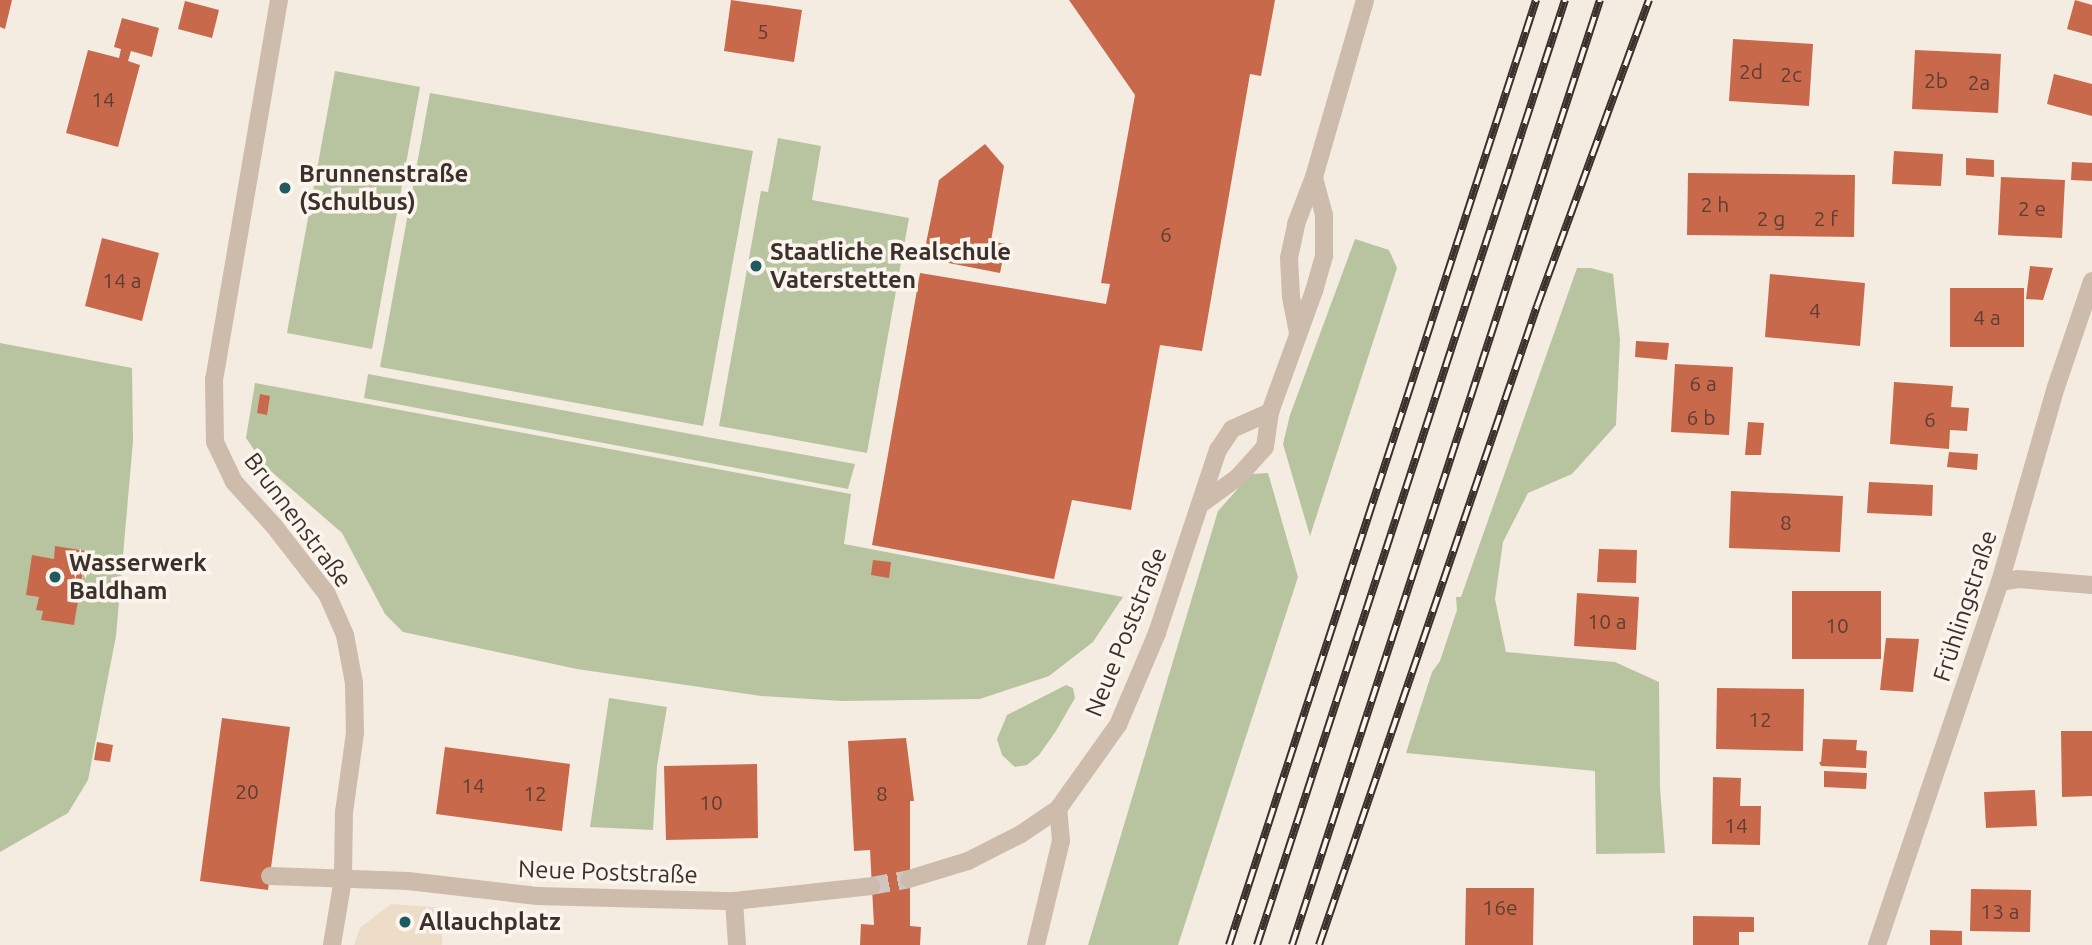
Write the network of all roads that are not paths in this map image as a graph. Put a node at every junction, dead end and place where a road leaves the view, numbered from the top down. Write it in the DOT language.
graph roads {
  1 [pos="279,0"];
  2 [pos="1365,0"];
  3 [pos="1314,177"];
  4 [pos="2092,281"];
  5 [pos="1298,333"];
  6 [pos="1270,412"];
  7 [pos="1201,504"];
  8 [pos="2000,582"];
  9 [pos="2092,585"];
  10 [pos="1058,809"];
  11 [pos="270,876"];
  12 [pos="343,879"];
  13 [pos="909,879"];
  14 [pos="872,886"];
  15 [pos="734,901"];
  16 [pos="332,945"];
  17 [pos="737,945"];
  18 [pos="1036,945"];
  19 [pos="1877,945"];
  1 -- 12 [label="street, Brunnenstraße"];
  2 -- 3 [label="street"];
  3 -- 5 [label="street"];
  3 -- 5 [label="street"];
  4 -- 8 [label="street, Frühlingstraße"];
  5 -- 6 [label="street"];
  6 -- 7 [label="street"];
  6 -- 7 [label="street, Neue Poststraße"];
  7 -- 10 [label="street, Neue Poststraße"];
  8 -- 9 [label="street"];
  8 -- 19 [label="street, Frühlingstraße"];
  10 -- 13 [label="street, Neue Poststraße"];
  10 -- 18 [label="street"];
  11 -- 12 [label="street, Neue Poststraße"];
  12 -- 15 [label="street, Neue Poststraße"];
  12 -- 16 [label="street, Brunnenstraße"];
  14 -- 15 [label="street, Neue Poststraße"];
  15 -- 17 [label="street"];
}
